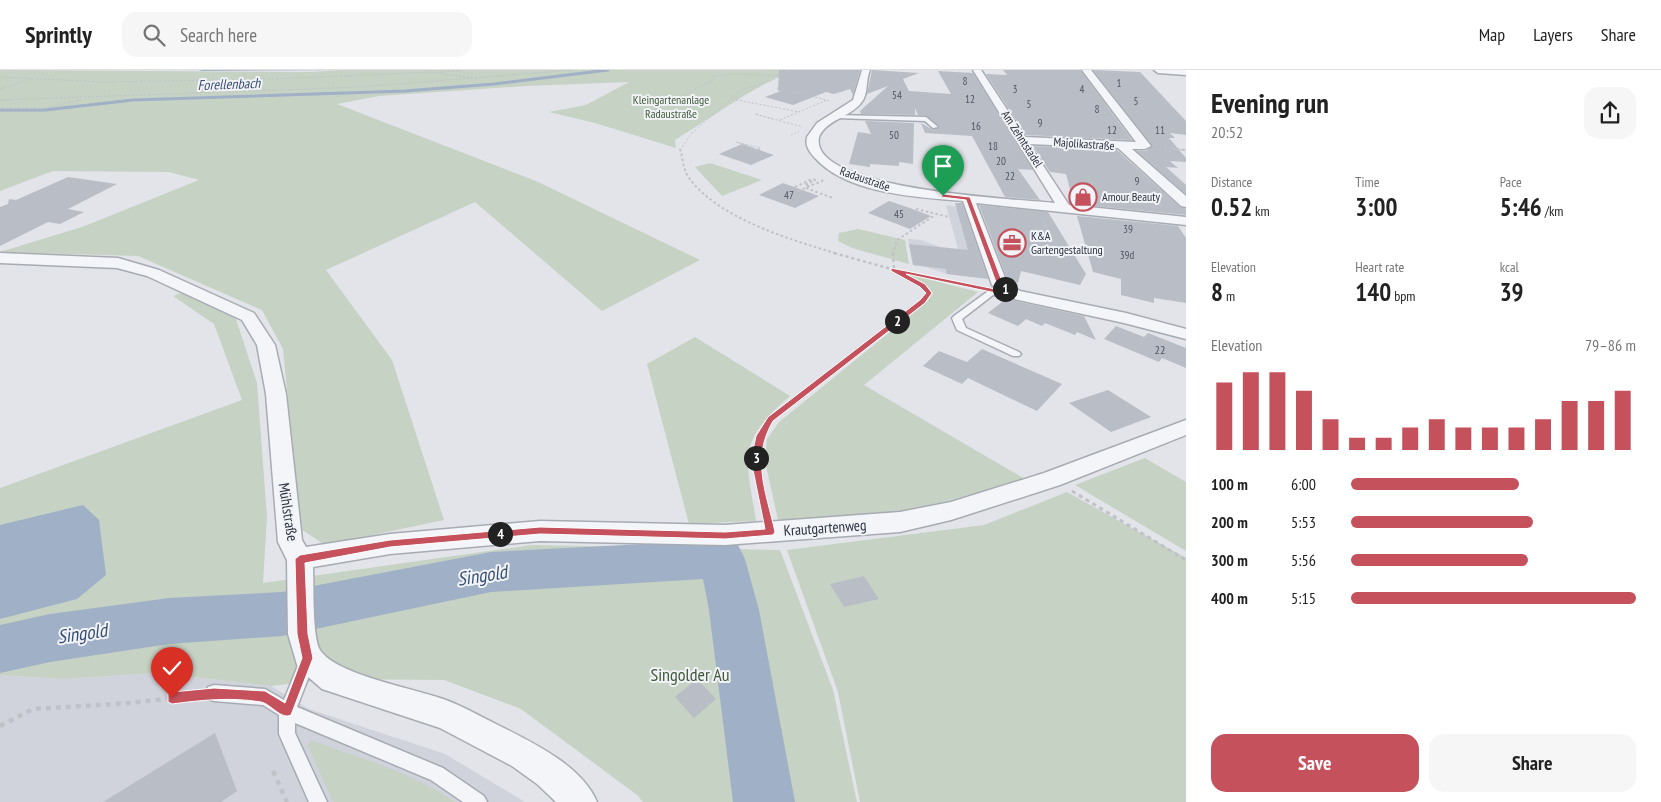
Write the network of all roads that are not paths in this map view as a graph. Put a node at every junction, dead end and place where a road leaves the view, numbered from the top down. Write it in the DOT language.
graph roads {
  1 [pos="866,70"];
  2 [pos="977,70"];
  3 [pos="1086,70"];
  4 [pos="1158,70"];
  5 [pos="1186,72"];
  6 [pos="836,116"];
  7 [pos="935,127"];
  8 [pos="1022,140"];
  9 [pos="1123,146"];
  10 [pos="968,198"];
  11 [pos="1186,203"];
  12 [pos="1065,209"];
  13 [pos="1186,221"];
  14 [pos="0,258"];
  15 [pos="1015,295"];
  16 [pos="1186,334"];
  17 [pos="1016,354"];
  18 [pos="1186,427"];
  19 [pos="300,559"];
  20 [pos="305,646"];
  21 [pos="214,693"];
  22 [pos="287,711"];
  23 [pos="318,802"];
  24 [pos="478,802"];
  25 [pos="580,802"];
  1 -- 6 [label="street"];
  2 -- 8 [label="street, Am Zehntstadel"];
  3 -- 9 [label="street, Majolikastraße"];
  4 -- 5 [label="street"];
  6 -- 7 [label="lane"];
  6 -- 10 [label="street, Radaustraße"];
  8 -- 9 [label="street, Majolikastraße"];
  8 -- 12 [label="street, Am Zehntstadel"];
  9 -- 11 [label="street"];
  10 -- 12 [label="street, Radaustraße"];
  10 -- 15 [label="street"];
  12 -- 13 [label="street, Radaustraße"];
  14 -- 19 [label="street, Mühlstraße"];
  15 -- 16 [label="street"];
  15 -- 17 [label="lane"];
  18 -- 19 [label="street, Krautgartenweg"];
  19 -- 20 [label="street, Mühlstraße"];
  20 -- 22 [label="lane"];
  20 -- 25 [label="street"];
  21 -- 22 [label="lane"];
  22 -- 23 [label="lane"];
  22 -- 24 [label="lane"];
}
